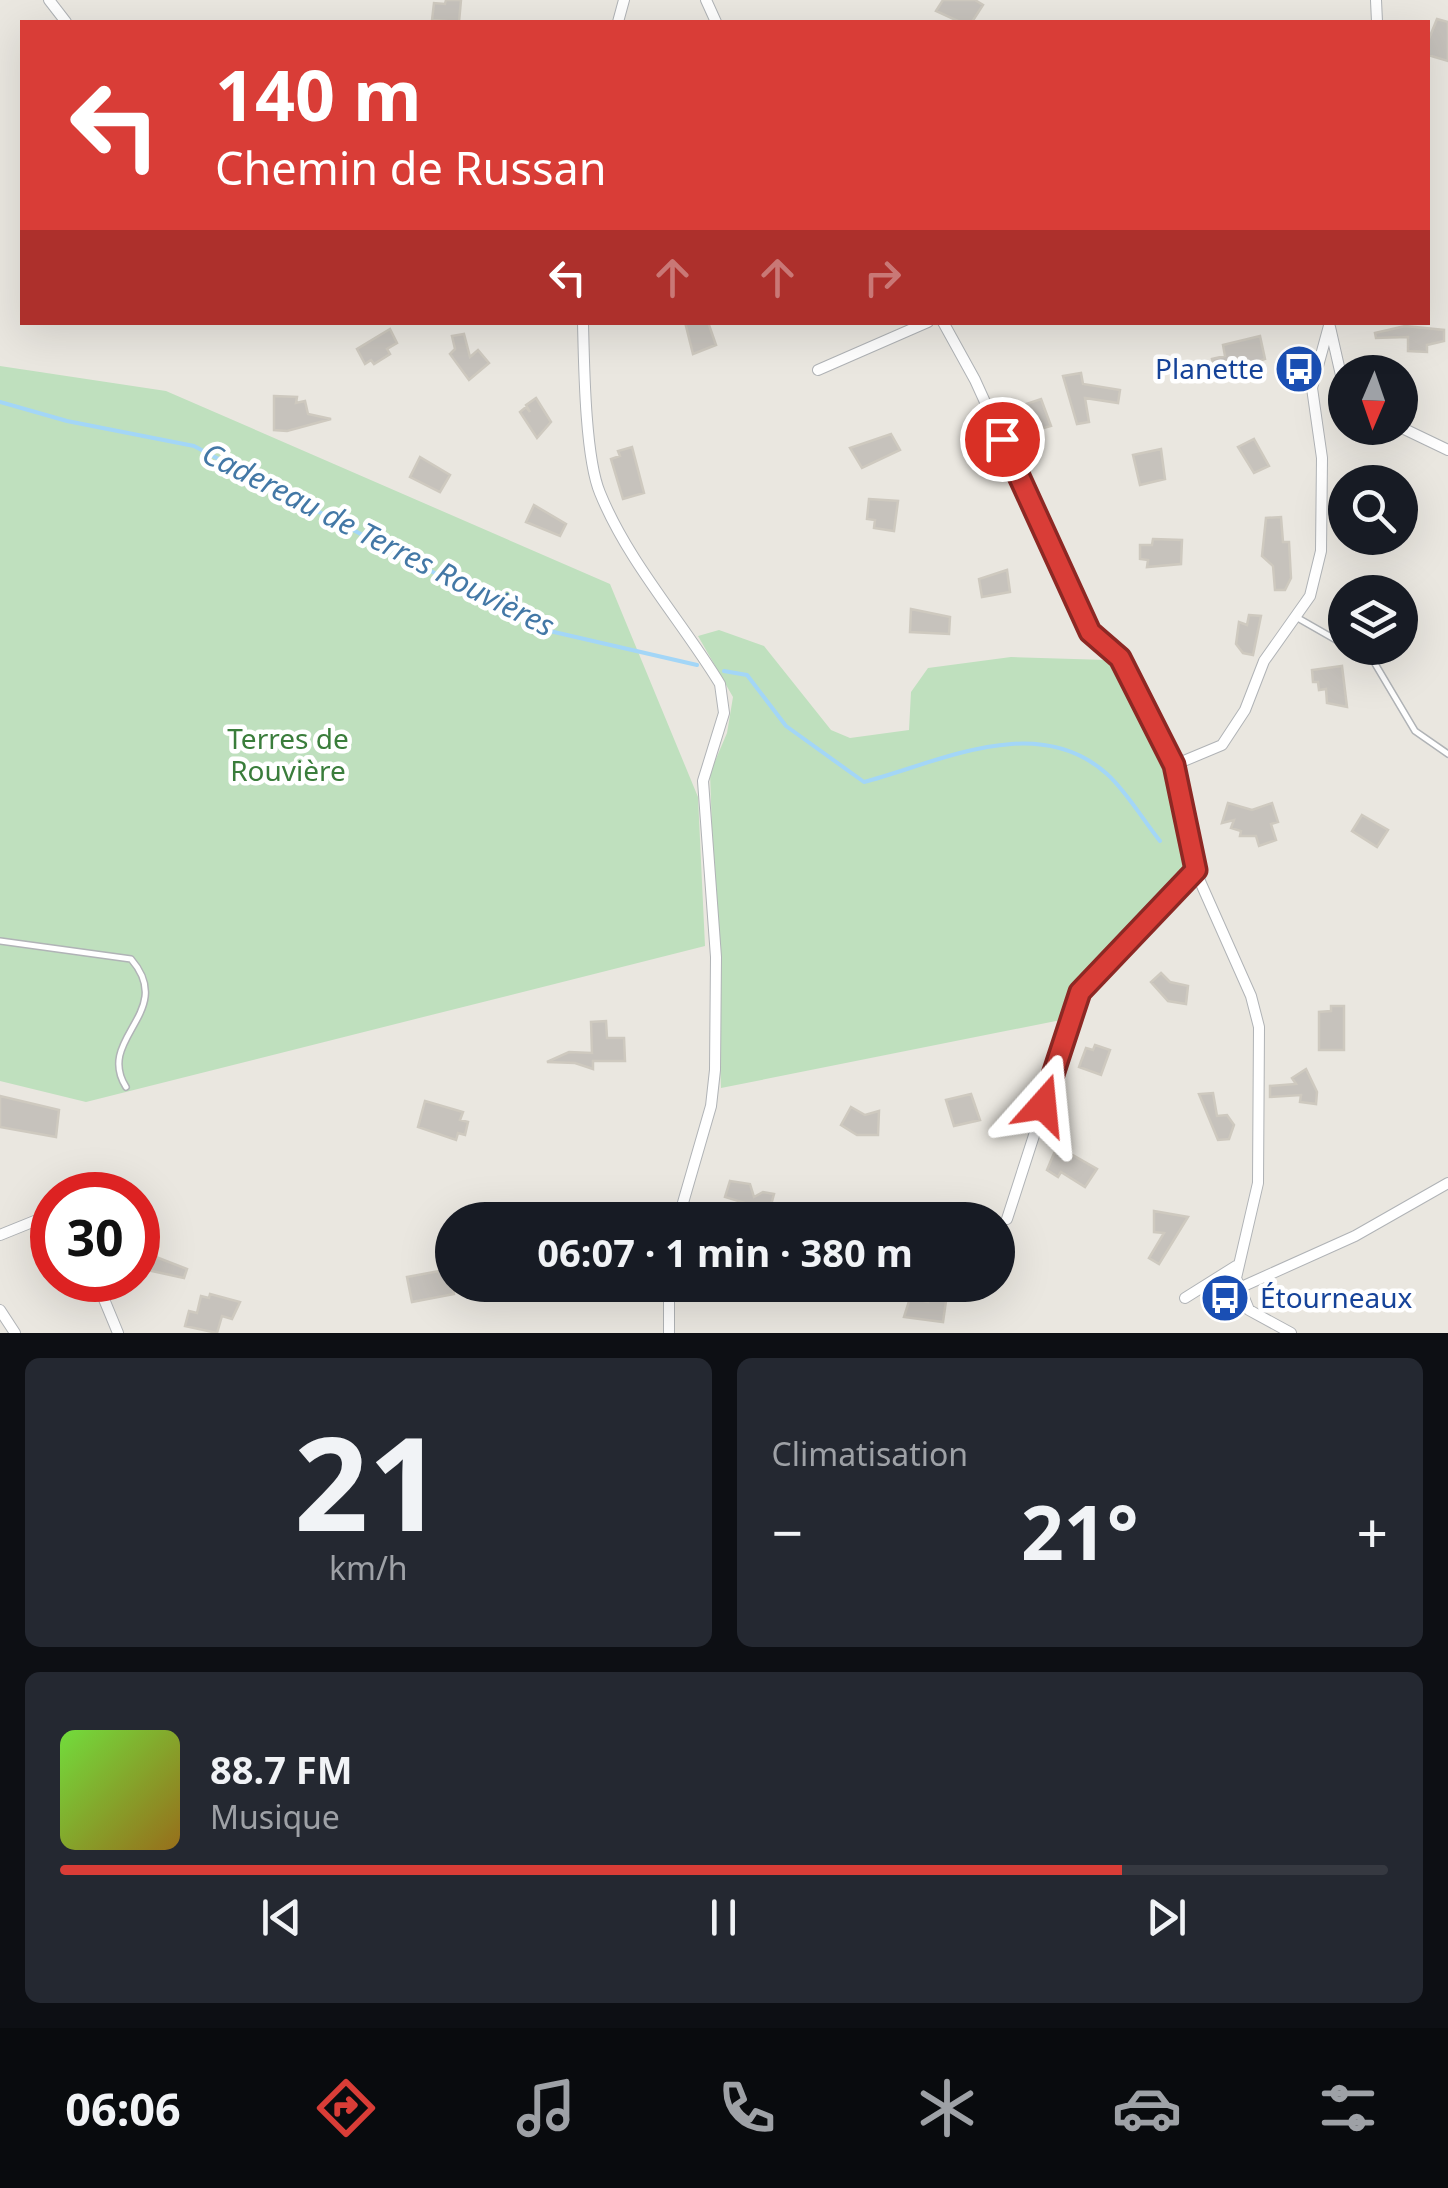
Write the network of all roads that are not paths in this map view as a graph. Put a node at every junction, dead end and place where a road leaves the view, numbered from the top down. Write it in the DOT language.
graph roads {
  1 [pos="49,0"];
  2 [pos="64,20"];
  3 [pos="583,325"];
  4 [pos="921,325"];
  5 [pos="945,325"];
  6 [pos="1330,325"];
  7 [pos="1330,325"];
  8 [pos="1337,355"];
  9 [pos="818,370"];
  10 [pos="1418,436"];
  11 [pos="1448,450"];
  12 [pos="1295,617"];
  13 [pos="1328,635"];
  14 [pos="1376,665"];
  15 [pos="1448,754"];
  16 [pos="1174,765"];
  17 [pos="1196,870"];
  18 [pos="0,941"];
  19 [pos="126,1087"];
  20 [pos="1448,1183"];
  21 [pos="683,1202"];
  22 [pos="1012,1202"];
  23 [pos="30,1223"];
  24 [pos="0,1235"];
  25 [pos="1236,1266"];
  26 [pos="1237,1288"];
  27 [pos="1185,1298"];
  28 [pos="105,1302"];
  29 [pos="669,1302"];
  30 [pos="0,1310"];
  31 [pos="15,1333"];
  32 [pos="118,1333"];
  33 [pos="669,1333"];
  34 [pos="1291,1333"];
  1 -- 2 [label="street"];
  3 -- 21 [label="street"];
  4 -- 9 [label="street"];
  5 -- 16 [label="street"];
  6 -- 8 [label="street"];
  7 -- 12 [label="street"];
  10 -- 11 [label="street"];
  12 -- 13 [label="lane"];
  12 -- 16 [label="street"];
  14 -- 15 [label="lane"];
  16 -- 17 [label="street"];
  17 -- 22 [label="street"];
  17 -- 25 [label="street"];
  18 -- 19 [label="lane"];
  20 -- 26 [label="street"];
  23 -- 24 [label="street"];
  25 -- 26 [label="street"];
  25 -- 27 [label="street"];
  26 -- 34 [label="street"];
  28 -- 32 [label="street"];
  29 -- 33 [label="street"];
  30 -- 31 [label="street"];
}
